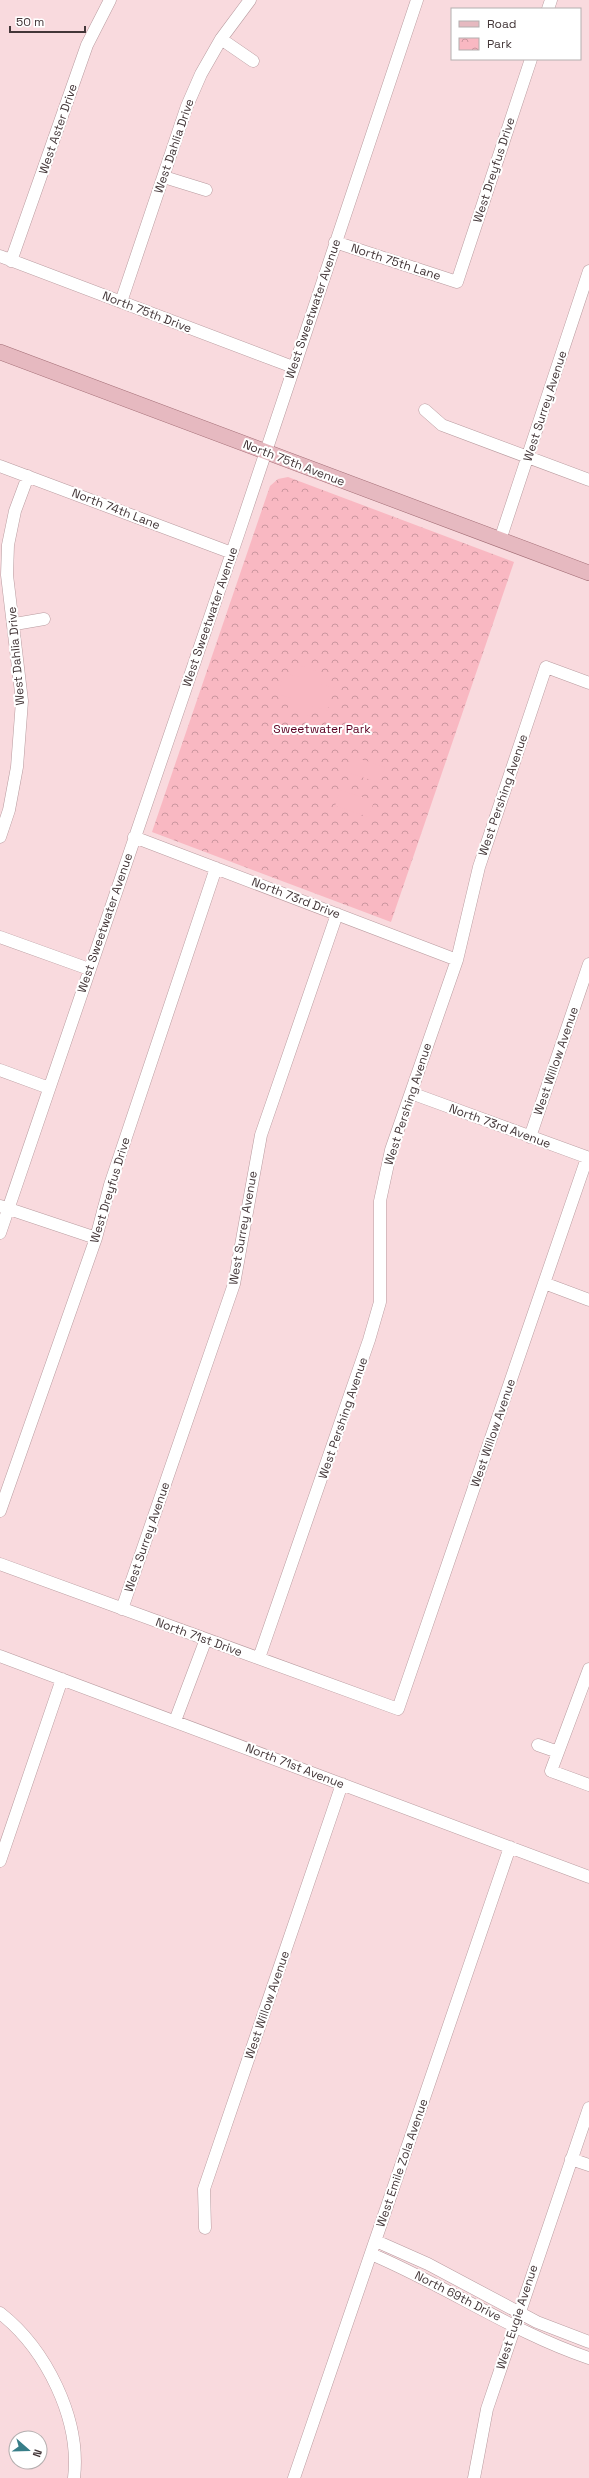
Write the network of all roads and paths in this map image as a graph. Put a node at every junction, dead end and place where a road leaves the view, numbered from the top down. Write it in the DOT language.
graph roads {
  1 [pos="110,0"];
  2 [pos="250,0"];
  3 [pos="417,0"];
  4 [pos="221,39"];
  5 [pos="531,60"];
  6 [pos="253,61"];
  7 [pos="164,177"];
  8 [pos="206,190"];
  9 [pos="335,242"];
  10 [pos="6,259"];
  11 [pos="589,271"];
  12 [pos="456,282"];
  13 [pos="121,302"];
  14 [pos="0,352"];
  15 [pos="294,367"];
  16 [pos="425,410"];
  17 [pos="265,452"];
  18 [pos="527,458"];
  19 [pos="0,466"];
  20 [pos="28,476"];
  21 [pos="589,480"];
  22 [pos="500,540"];
  23 [pos="232,553"];
  24 [pos="589,573"];
  25 [pos="44,619"];
  26 [pos="15,624"];
  27 [pos="589,683"];
  28 [pos="0,837"];
  29 [pos="134,837"];
  30 [pos="216,868"];
  31 [pos="337,914"];
  32 [pos="0,936"];
  33 [pos="457,960"];
  34 [pos="589,964"];
  35 [pos="90,969"];
  36 [pos="0,1070"];
  37 [pos="49,1088"];
  38 [pos="411,1093"];
  39 [pos="530,1136"];
  40 [pos="588,1158"];
  41 [pos="4,1207"];
  42 [pos="0,1232"];
  43 [pos="96,1238"];
  44 [pos="544,1283"];
  45 [pos="589,1300"];
  46 [pos="0,1511"];
  47 [pos="0,1564"];
  48 [pos="122,1609"];
  49 [pos="206,1639"];
  50 [pos="0,1656"];
  51 [pos="259,1658"];
  52 [pos="589,1669"];
  53 [pos="62,1679"];
  54 [pos="398,1709"];
  55 [pos="175,1721"];
  56 [pos="538,1745"];
  57 [pos="558,1752"];
  58 [pos="342,1784"];
  59 [pos="589,1785"];
  60 [pos="510,1847"];
  61 [pos="0,1861"];
  62 [pos="589,1877"];
  63 [pos="589,2108"];
  64 [pos="571,2159"];
  65 [pos="589,2165"];
  66 [pos="205,2228"];
  67 [pos="376,2241"];
  68 [pos="371,2254"];
  69 [pos="519,2312"];
  70 [pos="0,2313"];
  71 [pos="514,2326"];
  72 [pos="589,2342"];
  73 [pos="589,2358"];
  74 [pos="74,2478"];
  75 [pos="294,2478"];
  76 [pos="474,2478"];
  1 -- 10 [label="street, West Aster Drive"];
  2 -- 4 [label="street, West Dahlia Drive"];
  3 -- 9 [label="street, West Sweetwater Avenue"];
  4 -- 6 [label="street"];
  4 -- 7 [label="street, West Dahlia Drive"];
  5 -- 12 [label="street, West Dreyfus Drive"];
  7 -- 8 [label="street"];
  7 -- 13 [label="street, West Dahlia Drive"];
  9 -- 12 [label="street, North 75th Lane"];
  9 -- 15 [label="street, West Sweetwater Avenue"];
  10 -- 13 [label="street, North 75th Drive"];
  11 -- 18 [label="street, West Surrey Avenue"];
  13 -- 15 [label="street, North 75th Drive"];
  14 -- 17 [label="main road, North 75th Avenue"];
  15 -- 17 [label="street, West Sweetwater Avenue"];
  16 -- 18 [label="street"];
  17 -- 22 [label="main road, North 75th Avenue"];
  17 -- 23 [label="street, West Sweetwater Avenue"];
  18 -- 21 [label="street"];
  18 -- 22 [label="street, West Surrey Avenue"];
  19 -- 20 [label="street, North 74th Lane"];
  20 -- 23 [label="street, North 74th Lane"];
  20 -- 26 [label="street, West Dahlia Drive"];
  22 -- 24 [label="main road, North 75th Avenue"];
  23 -- 29 [label="street, West Sweetwater Avenue"];
  25 -- 26 [label="street"];
  26 -- 28 [label="street, West Dahlia Drive"];
  27 -- 33 [label="street, West Pershing Avenue"];
  29 -- 30 [label="street, North 73rd Drive"];
  29 -- 35 [label="street, West Sweetwater Avenue"];
  30 -- 31 [label="street, North 73rd Drive"];
  30 -- 43 [label="street, West Dreyfus Drive"];
  31 -- 33 [label="street, North 73rd Drive"];
  31 -- 48 [label="street, West Surrey Avenue"];
  32 -- 35 [label="street"];
  33 -- 38 [label="street, West Pershing Avenue"];
  34 -- 39 [label="street, West Willow Avenue"];
  35 -- 37 [label="street, West Sweetwater Avenue"];
  36 -- 37 [label="street"];
  37 -- 41 [label="street, West Sweetwater Avenue"];
  38 -- 39 [label="street, North 73rd Avenue"];
  38 -- 51 [label="street, West Pershing Avenue"];
  39 -- 40 [label="street, North 73rd Avenue"];
  40 -- 44 [label="street, West Willow Avenue"];
  41 -- 42 [label="street, West Sweetwater Avenue"];
  41 -- 43 [label="street"];
  43 -- 46 [label="street, West Dreyfus Drive"];
  44 -- 45 [label="street"];
  44 -- 54 [label="street, West Willow Avenue"];
  47 -- 48 [label="street, North 71st Drive"];
  48 -- 49 [label="street, North 71st Drive"];
  49 -- 51 [label="street, North 71st Drive"];
  49 -- 55 [label="street"];
  50 -- 53 [label="street, North 71st Avenue"];
  51 -- 54 [label="street, North 71st Drive"];
  52 -- 57 [label="street"];
  53 -- 55 [label="street, North 71st Avenue"];
  53 -- 61 [label="street"];
  55 -- 58 [label="street, North 71st Avenue"];
  56 -- 57 [label="street"];
  57 -- 59 [label="street"];
  58 -- 60 [label="street, North 71st Avenue"];
  58 -- 66 [label="street, West Willow Avenue"];
  60 -- 62 [label="street, North 71st Avenue"];
  60 -- 67 [label="street, West Emile Zola Avenue"];
  63 -- 64 [label="street, West Eugie Avenue"];
  64 -- 65 [label="street"];
  64 -- 69 [label="street, West Eugie Avenue"];
  67 -- 68 [label="street, West Emile Zola Avenue"];
  67 -- 69 [label="street, North 69th Drive"];
  68 -- 71 [label="street, North 69th Drive"];
  68 -- 75 [label="street, West Emile Zola Avenue"];
  69 -- 71 [label="street, West Eugie Avenue"];
  69 -- 72 [label="street, North 69th Drive"];
  70 -- 74 [label="street"];
  71 -- 73 [label="street, North 69th Drive"];
  71 -- 76 [label="street, West Eugie Avenue"];
}
